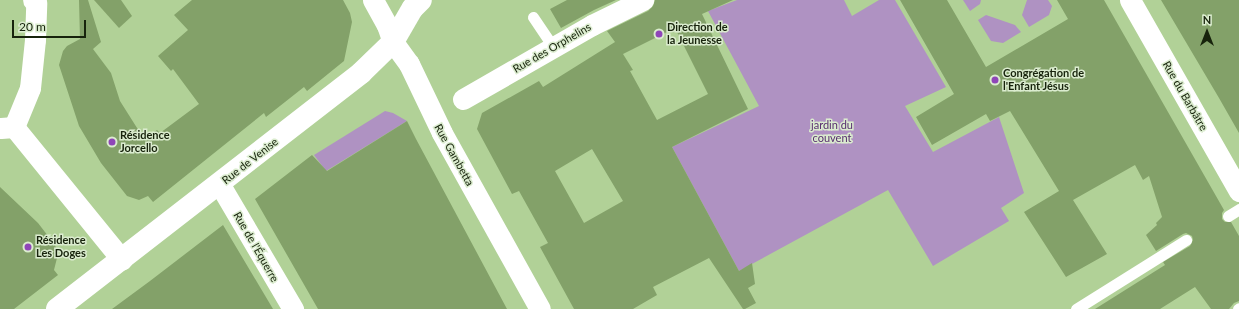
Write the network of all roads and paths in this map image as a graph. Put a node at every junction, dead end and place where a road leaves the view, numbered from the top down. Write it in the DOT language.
graph roads {
  1 [pos="33,0"];
  2 [pos="373,0"];
  3 [pos="421,0"];
  4 [pos="643,0"];
  5 [pos="1130,0"];
  6 [pos="533,17"];
  7 [pos="393,42"];
  8 [pos="553,47"];
  9 [pos="463,99"];
  10 [pos="7,127"];
  11 [pos="220,185"];
  12 [pos="1239,191"];
  13 [pos="1239,209"];
  14 [pos="1228,216"];
  15 [pos="1186,240"];
  16 [pos="122,260"];
  17 [pos="57,309"];
  18 [pos="293,309"];
  19 [pos="540,309"];
  20 [pos="1076,309"];
  1 -- 10 [label="street"];
  2 -- 7 [label="street, Rue Gambetta"];
  3 -- 7 [label="street, Rue de Venise"];
  4 -- 8 [label="street, Rue des Orphelins"];
  5 -- 12 [label="street, Rue du Barbâtre"];
  6 -- 8 [label="lane"];
  7 -- 11 [label="street, Rue de Venise"];
  7 -- 19 [label="street, Rue Gambetta"];
  8 -- 9 [label="street, Rue des Orphelins"];
  10 -- 16 [label="street"];
  11 -- 16 [label="street, Rue de Venise"];
  11 -- 18 [label="street, Rue de l'Équerre"];
  13 -- 14 [label="lane"];
  15 -- 20 [label="lane"];
  16 -- 17 [label="street, Rue de Venise"];
}
